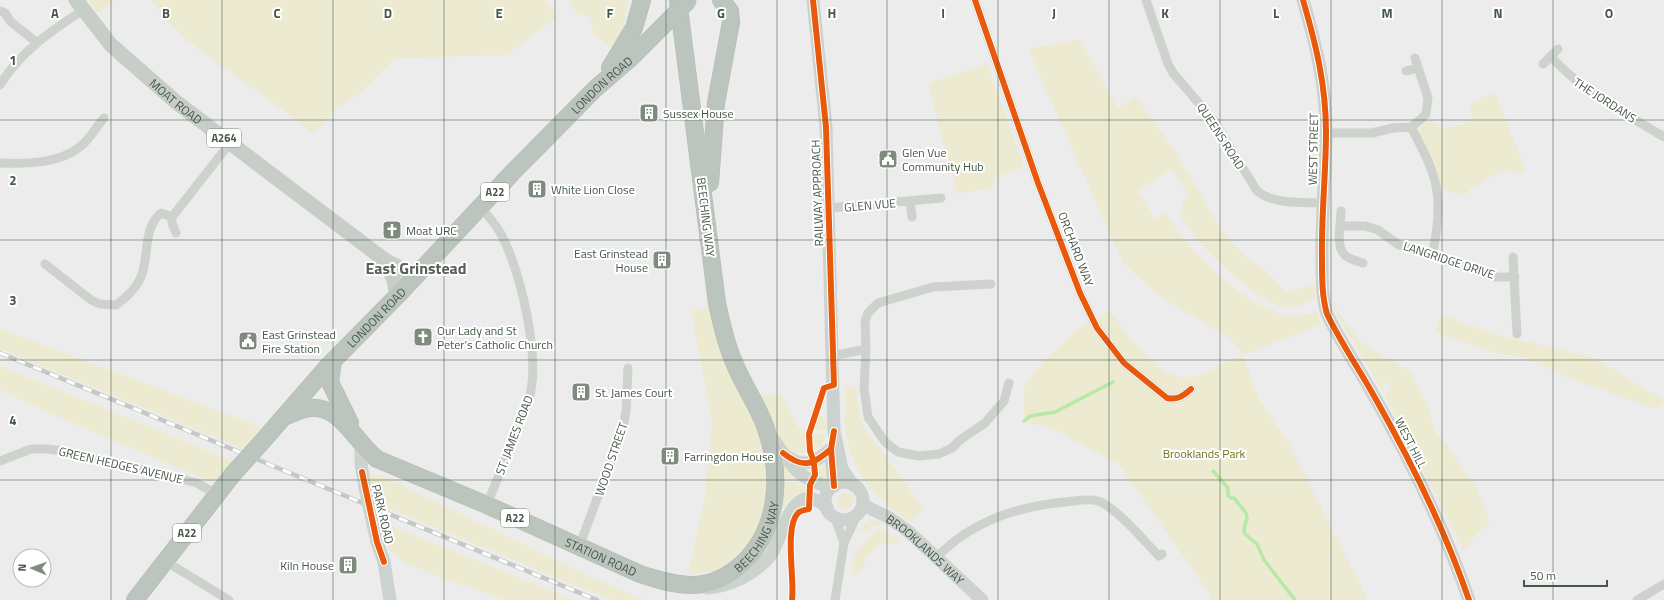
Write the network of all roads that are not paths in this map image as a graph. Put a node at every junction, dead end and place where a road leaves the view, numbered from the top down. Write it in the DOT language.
graph roads {
  1 [pos="642,0"];
  2 [pos="686,0"];
  3 [pos="721,0"];
  4 [pos="812,0"];
  5 [pos="975,0"];
  6 [pos="1146,0"];
  7 [pos="1303,0"];
  8 [pos="79,5"];
  9 [pos="733,7"];
  10 [pos="0,11"];
  11 [pos="36,42"];
  12 [pos="1558,49"];
  13 [pos="1550,57"];
  14 [pos="1416,58"];
  15 [pos="1543,64"];
  16 [pos="1418,68"];
  17 [pos="3,71"];
  18 [pos="1406,71"];
  19 [pos="0,85"];
  20 [pos="596,88"];
  21 [pos="104,118"];
  22 [pos="1411,127"];
  23 [pos="1326,133"];
  24 [pos="1664,137"];
  25 [pos="230,143"];
  26 [pos="0,163"];
  27 [pos="941,198"];
  28 [pos="910,201"];
  29 [pos="1322,203"];
  30 [pos="481,207"];
  31 [pos="829,208"];
  32 [pos="1341,211"];
  33 [pos="172,217"];
  34 [pos="912,217"];
  35 [pos="708,225"];
  36 [pos="1340,226"];
  37 [pos="176,232"];
  38 [pos="1432,255"];
  39 [pos="1514,257"];
  40 [pos="386,261"];
  41 [pos="1363,263"];
  42 [pos="45,264"];
  43 [pos="416,276"];
  44 [pos="1515,277"];
  45 [pos="991,284"];
  46 [pos="396,297"];
  47 [pos="1324,302"];
  48 [pos="1517,334"];
  49 [pos="866,349"];
  50 [pos="833,356"];
  51 [pos="333,361"];
  52 [pos="628,368"];
  53 [pos="1008,383"];
  54 [pos="1191,389"];
  55 [pos="286,416"];
  56 [pos="765,425"];
  57 [pos="834,431"];
  58 [pos="357,440"];
  59 [pos="831,449"];
  60 [pos="783,453"];
  61 [pos="0,462"];
  62 [pos="853,485"];
  63 [pos="833,486"];
  64 [pos="216,494"];
  65 [pos="487,505"];
  66 [pos="827,507"];
  67 [pos="860,510"];
  68 [pos="835,518"];
  69 [pos="844,543"];
  70 [pos="579,547"];
  71 [pos="1162,554"];
  72 [pos="936,558"];
  73 [pos="165,561"];
  74 [pos="1664,584"];
  75 [pos="684,586"];
  76 [pos="135,600"];
  77 [pos="229,600"];
  78 [pos="390,600"];
  79 [pos="834,600"];
  80 [pos="982,600"];
  81 [pos="1469,600"];
  82 [pos="1637,600"];
  1 -- 20 [label="highway, A22"];
  2 -- 20 [label="highway, LONDON ROAD / A22, bridge"];
  2 -- 35 [label="highway, BEECHING WAY / A22"];
  3 -- 9 [label="highway, A22"];
  4 -- 31 [label="street, RAILWAY APPROACH"];
  5 -- 54 [label="street, ORCHARD WAY"];
  6 -- 29 [label="street, QUEENS ROAD"];
  7 -- 23 [label="street, WEST STREET"];
  8 -- 11 [label="street"];
  8 -- 25 [label="main road, MOAT ROAD / A264"];
  9 -- 35 [label="highway, A22"];
  10 -- 11 [label="street"];
  11 -- 17 [label="street"];
  12 -- 13 [label="street"];
  13 -- 15 [label="street"];
  13 -- 24 [label="street, THE JORDANS"];
  14 -- 16 [label="street"];
  16 -- 18 [label="street"];
  16 -- 22 [label="street"];
  17 -- 19 [label="street"];
  20 -- 30 [label="highway, LONDON ROAD / A22"];
  21 -- 26 [label="street"];
  22 -- 23 [label="street"];
  22 -- 38 [label="street"];
  23 -- 29 [label="street, WEST STREET"];
  25 -- 33 [label="street"];
  25 -- 40 [label="main road, MOAT ROAD / A264"];
  27 -- 28 [label="street, GLEN VUE"];
  28 -- 31 [label="street, GLEN VUE"];
  28 -- 34 [label="street, GLEN VUE"];
  29 -- 47 [label="street, WEST STREET"];
  30 -- 43 [label="highway, LONDON ROAD / A22"];
  30 -- 65 [label="street, ST. JAMES ROAD"];
  31 -- 50 [label="street, RAILWAY APPROACH"];
  32 -- 36 [label="street"];
  33 -- 37 [label="street"];
  33 -- 42 [label="street"];
  35 -- 56 [label="highway, BEECHING WAY / A22"];
  36 -- 38 [label="street, LANGRIDGE DRIVE"];
  36 -- 41 [label="street"];
  38 -- 44 [label="street, LANGRIDGE DRIVE"];
  39 -- 44 [label="street"];
  40 -- 43 [label="main road, MOAT ROAD / A264"];
  40 -- 46 [label="main road"];
  43 -- 46 [label="highway, LONDON ROAD / A22"];
  44 -- 48 [label="street"];
  45 -- 49 [label="street"];
  46 -- 51 [label="highway, LONDON ROAD / A22"];
  47 -- 81 [label="street, WEST HILL"];
  49 -- 50 [label="street"];
  49 -- 53 [label="street"];
  50 -- 57 [label="street, RAILWAY APPROACH"];
  51 -- 55 [label="highway, LONDON ROAD / A22"];
  51 -- 58 [label="highway, STATION ROAD / A22"];
  52 -- 70 [label="street, WOOD STREET"];
  55 -- 58 [label="highway, STATION ROAD / A22"];
  55 -- 64 [label="highway, LONDON ROAD / A22, bridge"];
  56 -- 60 [label="street, BEECHING WAY"];
  56 -- 75 [label="highway, BEECHING WAY / A22"];
  57 -- 59 [label="street, RAILWAY APPROACH"];
  57 -- 62 [label="street, RAILWAY APPROACH"];
  58 -- 65 [label="highway, STATION ROAD / A22"];
  58 -- 78 [label="street, PARK ROAD, bridge"];
  59 -- 60 [label="street"];
  59 -- 63 [label="street, RAILWAY APPROACH"];
  60 -- 63 [label="street, BEECHING WAY"];
  61 -- 64 [label="street, GREEN HEDGES AVENUE"];
  62 -- 63 [label="street"];
  62 -- 67 [label="street"];
  63 -- 66 [label="street"];
  64 -- 73 [label="highway, LONDON ROAD / A22"];
  65 -- 70 [label="highway, STATION ROAD / A22"];
  66 -- 68 [label="street"];
  66 -- 75 [label="street, STATION ROAD"];
  67 -- 68 [label="street"];
  67 -- 69 [label="street"];
  67 -- 72 [label="street, BROOKLANDS WAY"];
  68 -- 69 [label="street"];
  69 -- 79 [label="street"];
  70 -- 75 [label="highway, STATION ROAD / A22"];
  71 -- 72 [label="street"];
  72 -- 80 [label="street, BROOKLANDS WAY"];
  73 -- 76 [label="highway, LONDON ROAD / A22"];
  73 -- 77 [label="street"];
  74 -- 82 [label="street"];
}
